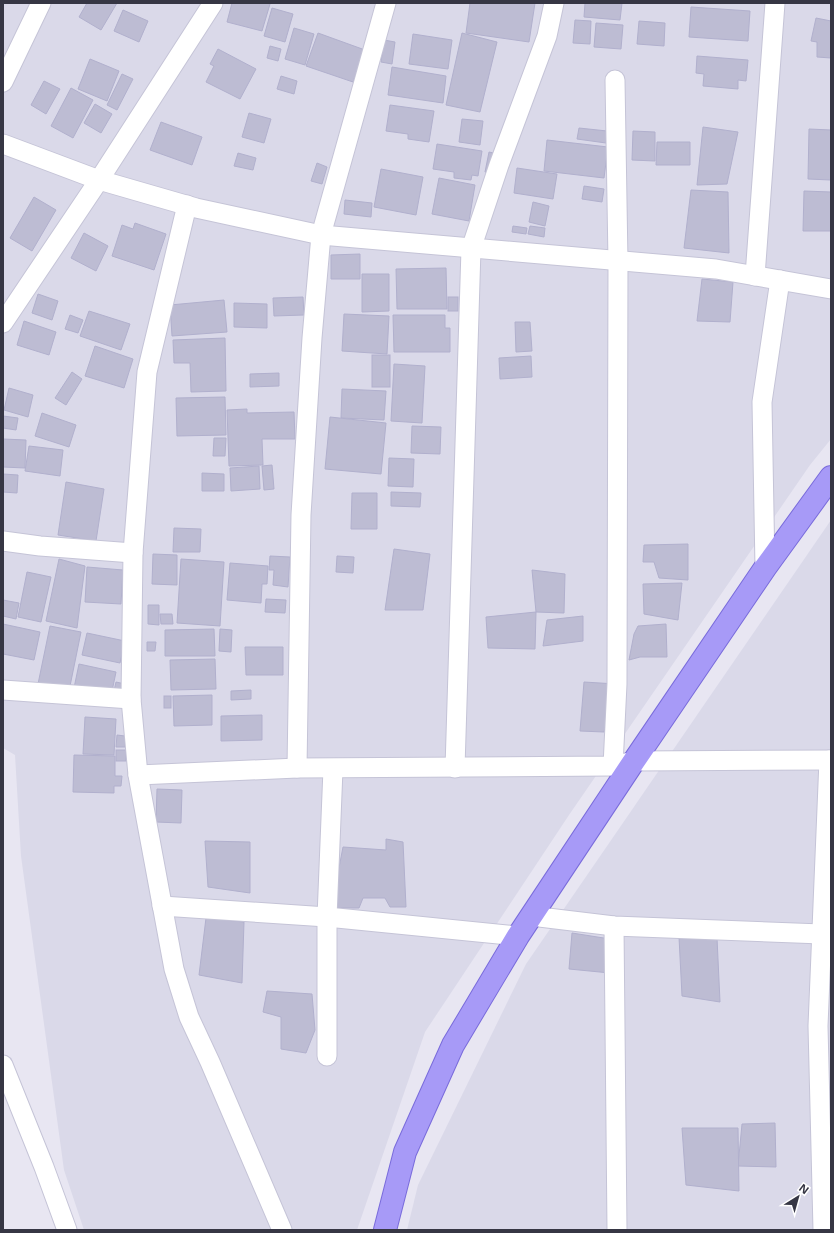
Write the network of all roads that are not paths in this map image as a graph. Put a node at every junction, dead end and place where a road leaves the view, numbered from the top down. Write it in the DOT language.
graph roads {
  1 [pos="41,3"];
  2 [pos="213,3"];
  3 [pos="386,3"];
  4 [pos="554,3"];
  5 [pos="775,3"];
  6 [pos="615,80"];
  7 [pos="3,82"];
  8 [pos="3,144"];
  9 [pos="99,180"];
  10 [pos="187,206"];
  11 [pos="321,235"];
  12 [pos="471,248"];
  13 [pos="618,261"];
  14 [pos="755,276"];
  15 [pos="780,280"];
  16 [pos="831,289"];
  17 [pos="3,323"];
  18 [pos="831,477"];
  19 [pos="3,541"];
  20 [pos="133,553"];
  21 [pos="765,568"];
  22 [pos="3,690"];
  23 [pos="131,699"];
  24 [pos="830,760"];
  25 [pos="634,761"];
  26 [pos="612,766"];
  27 [pos="297,768"];
  28 [pos="455,768"];
  29 [pos="333,769"];
  30 [pos="138,776"];
  31 [pos="162,906"];
  32 [pos="531,916"];
  33 [pos="327,917"];
  34 [pos="614,926"];
  35 [pos="822,934"];
  36 [pos="518,936"];
  37 [pos="327,1056"];
  38 [pos="3,1066"];
  39 [pos="826,1120"];
  40 [pos="826,1189"];
  41 [pos="67,1230"];
  42 [pos="282,1230"];
  43 [pos="385,1230"];
  44 [pos="618,1230"];
  45 [pos="823,1230"];
  1 -- 7 [label="street"];
  2 -- 9 [label="street"];
  3 -- 11 [label="street"];
  4 -- 12 [label="street"];
  5 -- 14 [label="street"];
  6 -- 13 [label="street"];
  8 -- 9 [label="street"];
  9 -- 10 [label="street"];
  9 -- 17 [label="street"];
  10 -- 11 [label="street"];
  10 -- 20 [label="street"];
  11 -- 12 [label="street"];
  11 -- 27 [label="street"];
  12 -- 13 [label="street"];
  12 -- 28 [label="street"];
  13 -- 14 [label="street"];
  13 -- 26 [label="street"];
  14 -- 15 [label="street"];
  15 -- 16 [label="street"];
  15 -- 21 [label="street"];
  18 -- 21 [label="main road"];
  19 -- 20 [label="street"];
  20 -- 23 [label="street"];
  21 -- 25 [label="main road"];
  22 -- 23 [label="street"];
  23 -- 30 [label="street"];
  24 -- 25 [label="street"];
  24 -- 35 [label="street"];
  25 -- 26 [label="street"];
  25 -- 32 [label="main road"];
  26 -- 28 [label="street"];
  27 -- 29 [label="street"];
  27 -- 30 [label="street"];
  28 -- 29 [label="street"];
  29 -- 33 [label="street"];
  30 -- 31 [label="street"];
  31 -- 33 [label="street"];
  31 -- 42 [label="street"];
  32 -- 34 [label="street"];
  32 -- 36 [label="main road"];
  33 -- 36 [label="street"];
  33 -- 37 [label="street"];
  34 -- 35 [label="street"];
  34 -- 44 [label="street"];
  35 -- 39 [label="street"];
  36 -- 43 [label="main road"];
  38 -- 41 [label="street"];
  39 -- 40 [label="street"];
  40 -- 45 [label="street"];
}
